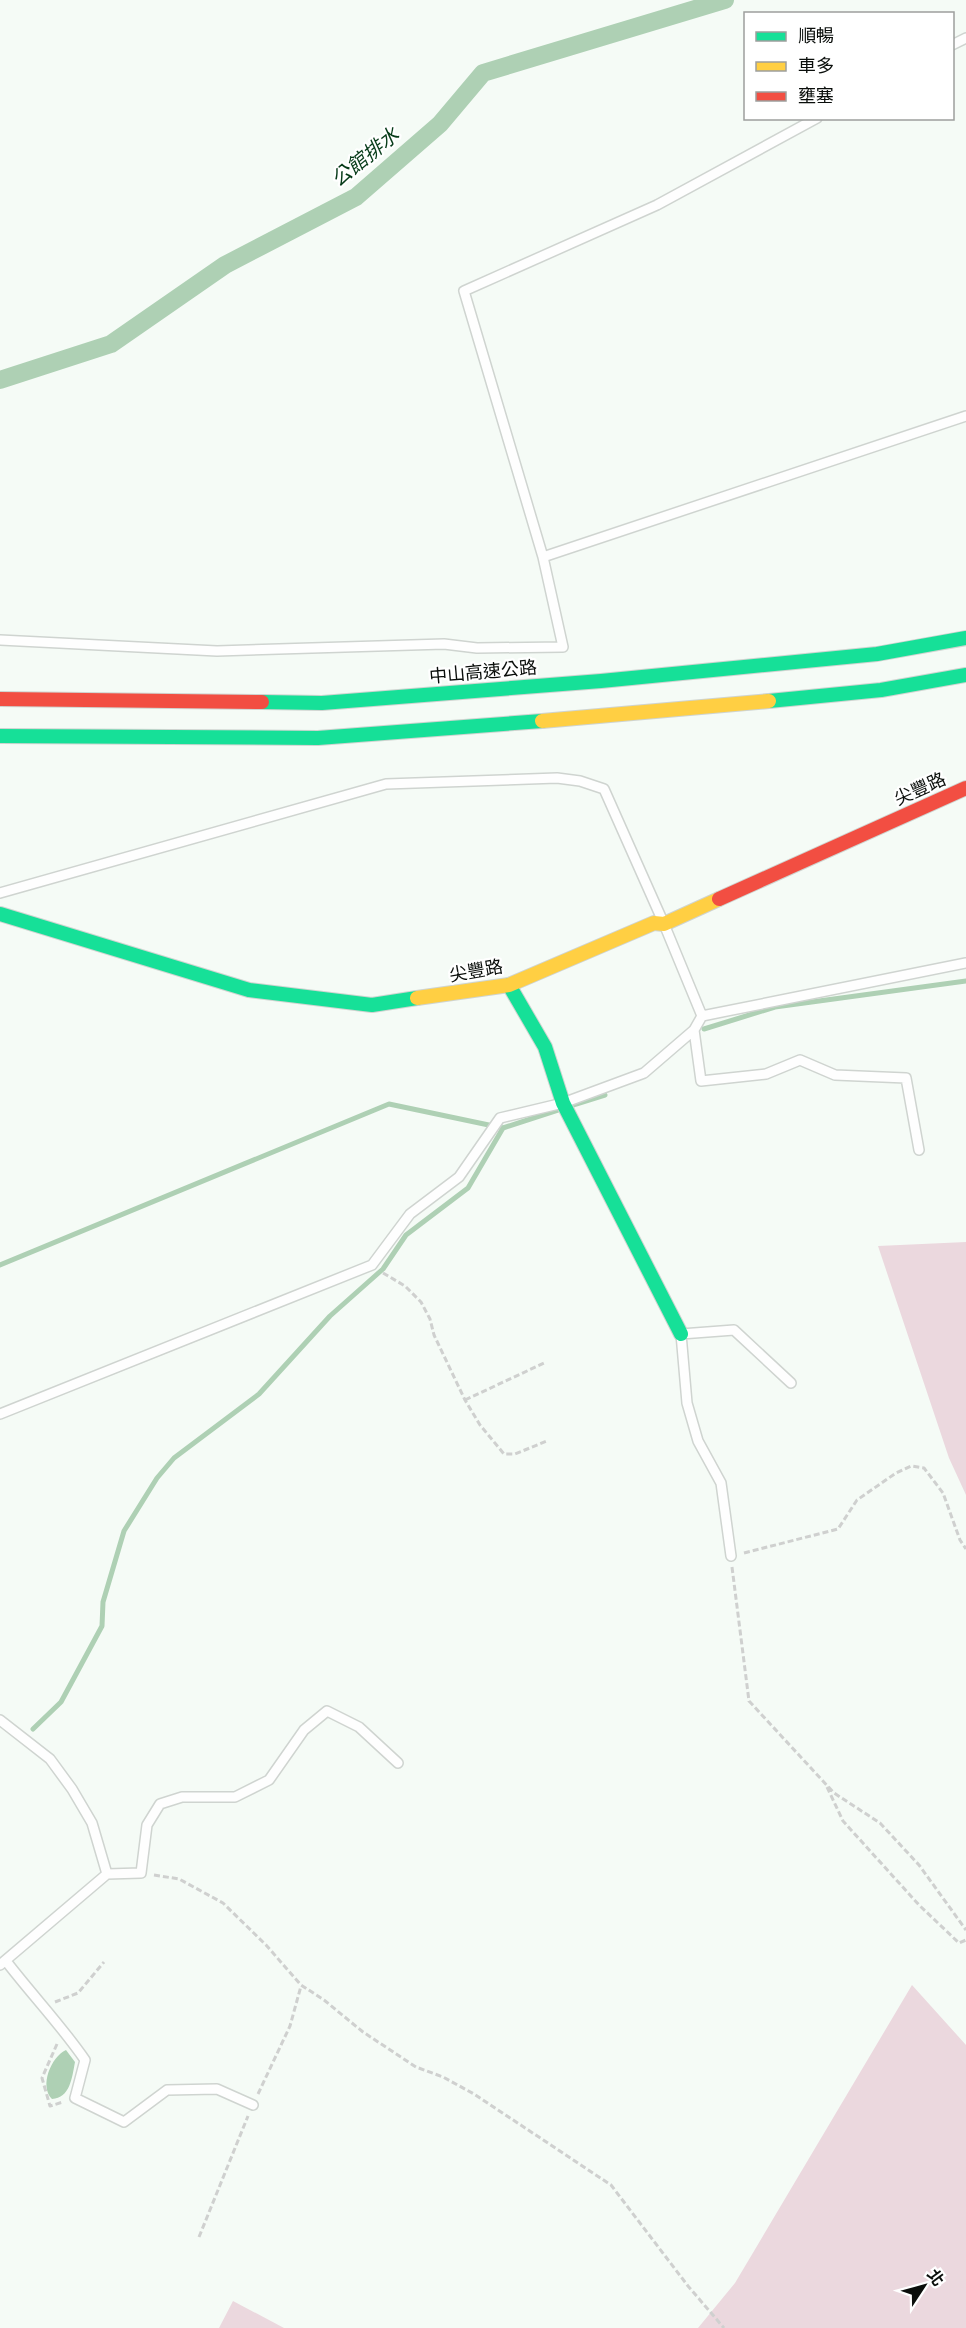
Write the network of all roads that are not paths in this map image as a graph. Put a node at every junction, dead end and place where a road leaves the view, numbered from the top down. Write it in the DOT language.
graph roads {
  1 [pos="813,120"];
  2 [pos="966,416"];
  3 [pos="543,557"];
  4 [pos="966,638"];
  5 [pos="0,640"];
  6 [pos="966,675"];
  7 [pos="0,699"];
  8 [pos="0,736"];
  9 [pos="966,788"];
  10 [pos="0,893"];
  11 [pos="0,914"];
  12 [pos="664,924"];
  13 [pos="966,963"];
  14 [pos="509,985"];
  15 [pos="702,1016"];
  16 [pos="694,1030"];
  17 [pos="564,1104"];
  18 [pos="919,1150"];
  19 [pos="681,1334"];
  20 [pos="791,1383"];
  21 [pos="0,1414"];
  22 [pos="731,1556"];
  23 [pos="0,1720"];
  24 [pos="398,1763"];
  25 [pos="107,1874"];
  26 [pos="3,1963"];
  27 [pos="253,2105"];
  1 -- 3 [label="lane"];
  2 -- 3 [label="lane"];
  3 -- 5 [label="lane"];
  4 -- 7 [label="main road, 中山高速公路"];
  6 -- 8 [label="main road"];
  9 -- 12 [label="main road, 尖豐路"];
  10 -- 12 [label="lane"];
  11 -- 14 [label="main road, 尖豐路"];
  12 -- 14 [label="main road, 尖豐路"];
  12 -- 15 [label="lane"];
  13 -- 15 [label="lane"];
  14 -- 17 [label="main road"];
  15 -- 16 [label="lane"];
  16 -- 17 [label="lane"];
  16 -- 18 [label="lane"];
  17 -- 19 [label="main road"];
  17 -- 21 [label="lane"];
  19 -- 20 [label="lane"];
  19 -- 22 [label="lane"];
  23 -- 25 [label="lane"];
  24 -- 25 [label="lane"];
  25 -- 26 [label="lane"];
  26 -- 27 [label="lane"];
}
